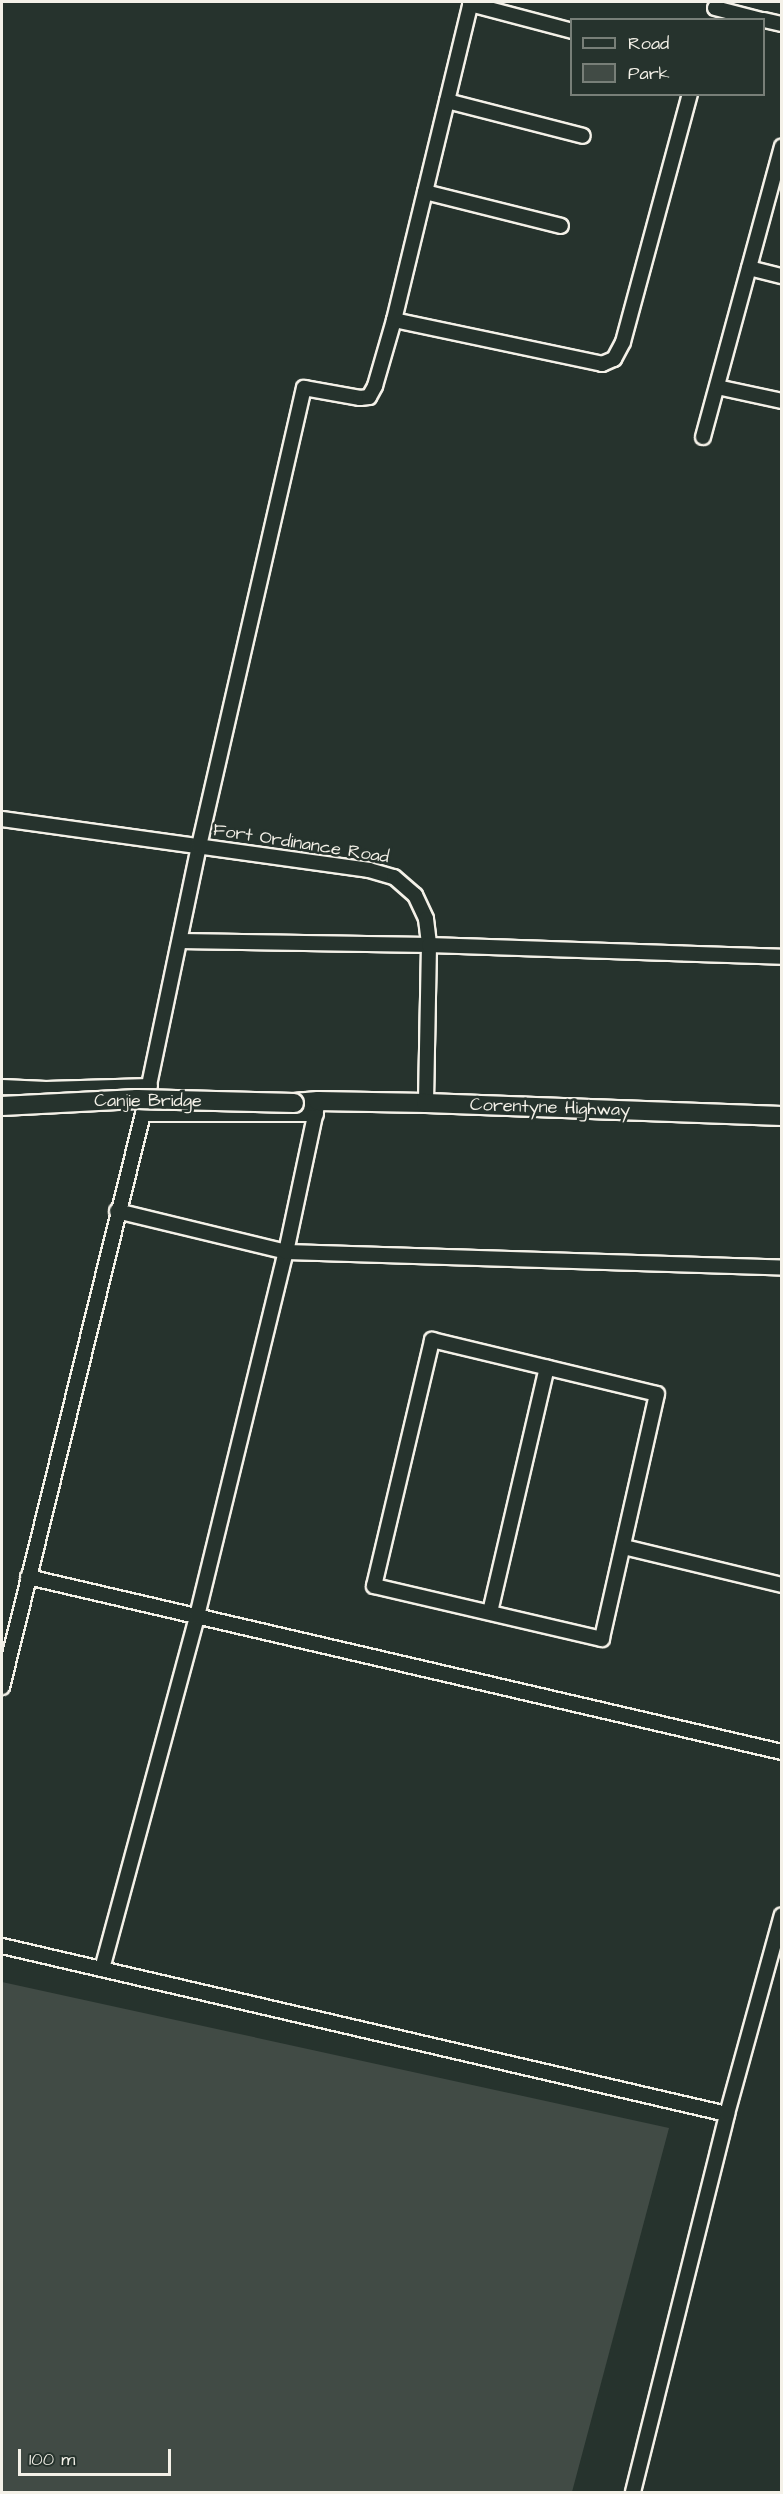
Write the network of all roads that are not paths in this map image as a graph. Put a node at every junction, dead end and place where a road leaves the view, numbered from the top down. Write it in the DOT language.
graph roads {
  1 [pos="470,3"];
  2 [pos="714,10"];
  3 [pos="752,18"];
  4 [pos="765,21"];
  5 [pos="782,24"];
  6 [pos="570,30"];
  7 [pos="689,96"];
  8 [pos="447,101"];
  9 [pos="583,136"];
  10 [pos="782,147"];
  11 [pos="425,192"];
  12 [pos="561,226"];
  13 [pos="749,268"];
  14 [pos="782,276"];
  15 [pos="394,320"];
  16 [pos="717,387"];
  17 [pos="782,401"];
  18 [pos="704,437"];
  19 [pos="2,819"];
  20 [pos="199,846"];
  21 [pos="180,941"];
  22 [pos="429,945"];
  23 [pos="782,957"];
  24 [pos="150,1086"];
  25 [pos="2,1087"];
  26 [pos="426,1103"];
  27 [pos="2,1106"];
  28 [pos="317,1108"];
  29 [pos="143,1114"];
  30 [pos="782,1116"];
  31 [pos="117,1211"];
  32 [pos="286,1252"];
  33 [pos="782,1268"];
  34 [pos="547,1368"];
  35 [pos="624,1547"];
  36 [pos="28,1577"];
  37 [pos="782,1585"];
  38 [pos="490,1612"];
  39 [pos="197,1616"];
  40 [pos="2,1687"];
  41 [pos="782,1752"];
  42 [pos="782,1915"];
  43 [pos="2,1946"];
  44 [pos="102,1969"];
  45 [pos="728,2114"];
  46 [pos="633,2493"];
  1 -- 6 [label="street"];
  1 -- 8 [label="street"];
  2 -- 3 [label="street"];
  4 -- 5 [label="street"];
  7 -- 15 [label="street"];
  8 -- 9 [label="street"];
  8 -- 11 [label="street"];
  10 -- 13 [label="street"];
  11 -- 12 [label="street"];
  11 -- 15 [label="street"];
  13 -- 14 [label="street"];
  13 -- 16 [label="street"];
  15 -- 20 [label="street"];
  16 -- 17 [label="street"];
  16 -- 18 [label="street"];
  19 -- 20 [label="street, Fort Ordinance Road"];
  20 -- 21 [label="street"];
  20 -- 22 [label="street, Fort Ordinance Road"];
  21 -- 22 [label="street"];
  21 -- 24 [label="street"];
  22 -- 23 [label="street"];
  22 -- 26 [label="street, Fort Ordinance Road"];
  24 -- 25 [label="street"];
  24 -- 29 [label="street"];
  26 -- 28 [label="main road, Corentyne Highway"];
  26 -- 30 [label="main road, Corentyne Highway"];
  27 -- 28 [label="main road, Canjie Bridge, bridge"];
  28 -- 29 [label="street"];
  28 -- 32 [label="street"];
  29 -- 31 [label="street"];
  31 -- 32 [label="street"];
  31 -- 36 [label="street"];
  32 -- 33 [label="street"];
  32 -- 39 [label="street"];
  34 -- 35 [label="street"];
  34 -- 38 [label="street"];
  34 -- 38 [label="street"];
  35 -- 37 [label="street"];
  35 -- 38 [label="street"];
  36 -- 39 [label="street"];
  36 -- 40 [label="street"];
  39 -- 41 [label="street"];
  39 -- 44 [label="street"];
  42 -- 45 [label="street"];
  43 -- 44 [label="street"];
  44 -- 45 [label="street"];
  45 -- 46 [label="street"];
}
